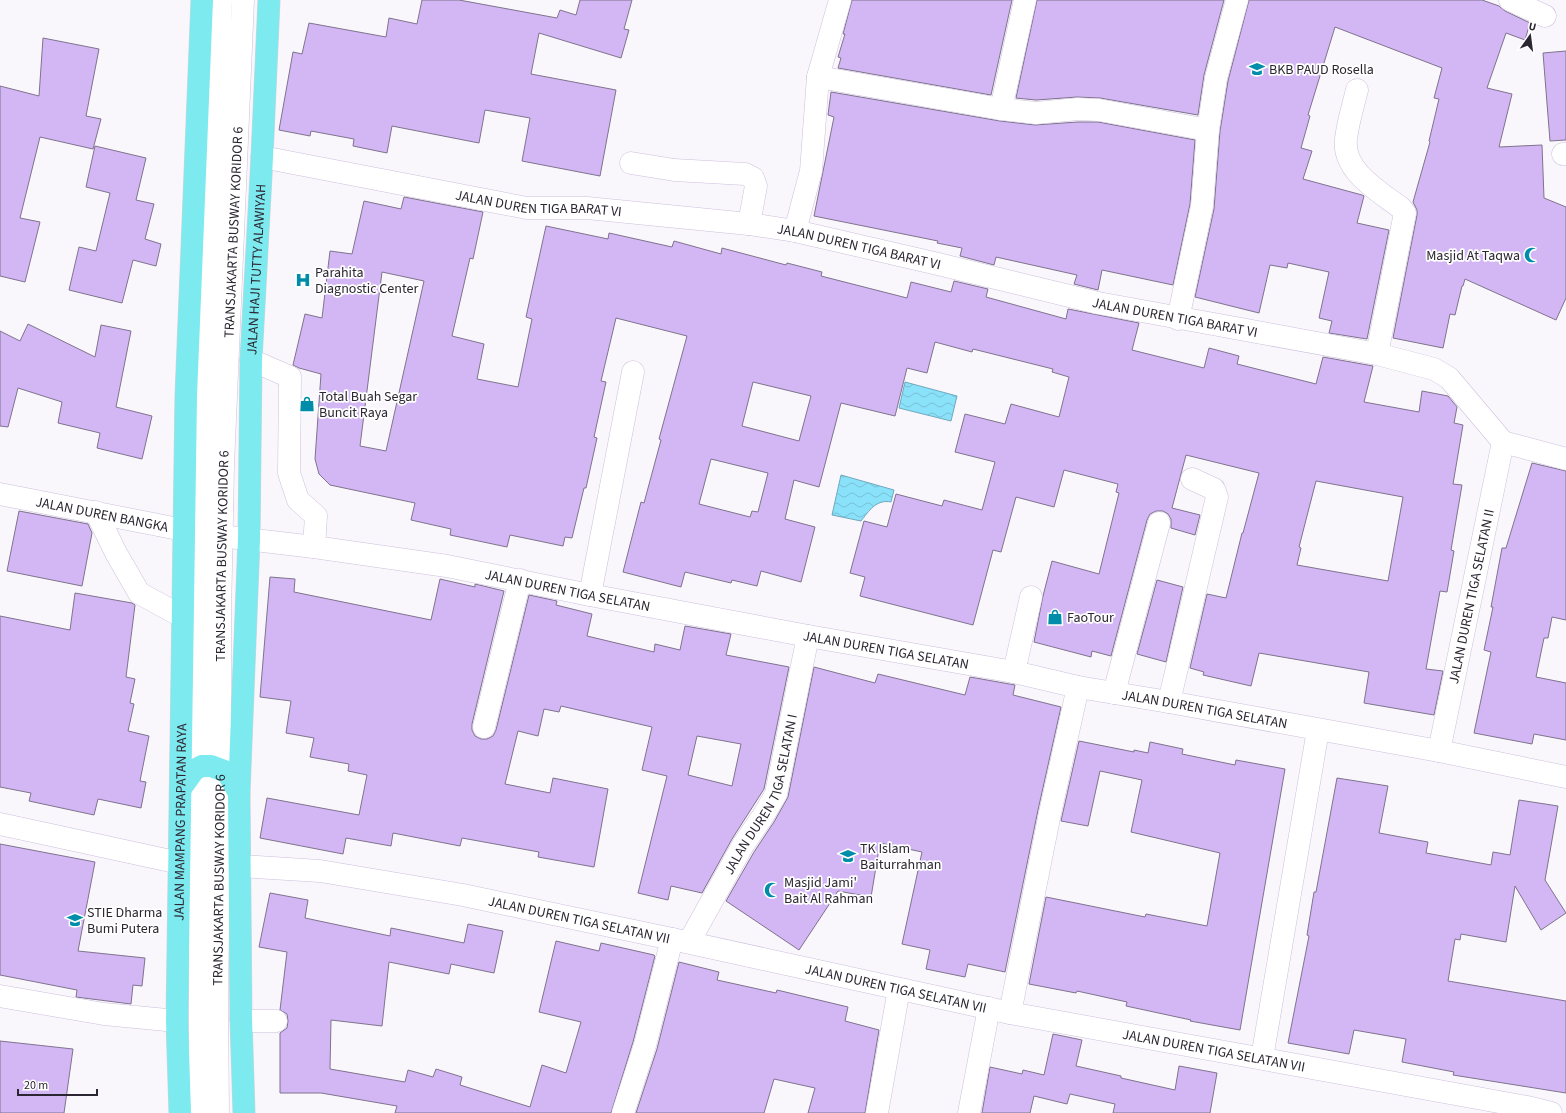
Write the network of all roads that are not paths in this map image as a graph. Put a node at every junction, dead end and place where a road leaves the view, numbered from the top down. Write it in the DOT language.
graph roads {
  1 [pos="202,0"];
  2 [pos="221,0"];
  3 [pos="243,0"];
  4 [pos="268,0"];
  5 [pos="840,0"];
  6 [pos="1025,0"];
  7 [pos="1238,0"];
  8 [pos="1510,0"];
  9 [pos="1545,16"];
  10 [pos="818,77"];
  11 [pos="1357,90"];
  12 [pos="1001,108"];
  13 [pos="1208,130"];
  14 [pos="262,157"];
  15 [pos="631,163"];
  16 [pos="749,224"];
  17 [pos="795,231"];
  18 [pos="1178,319"];
  19 [pos="1377,354"];
  20 [pos="251,360"];
  21 [pos="633,372"];
  22 [pos="1503,442"];
  23 [pos="1566,459"];
  24 [pos="1192,479"];
  25 [pos="0,494"];
  26 [pos="96,512"];
  27 [pos="1159,523"];
  28 [pos="203,534"];
  29 [pos="249,539"];
  30 [pos="314,547"];
  31 [pos="520,580"];
  32 [pos="590,595"];
  33 [pos="1031,597"];
  34 [pos="183,617"];
  35 [pos="808,636"];
  36 [pos="1014,672"];
  37 [pos="1078,687"];
  38 [pos="1114,693"];
  39 [pos="1169,702"];
  40 [pos="484,727"];
  41 [pos="1318,730"];
  42 [pos="1438,751"];
  43 [pos="211,768"];
  44 [pos="1566,777"];
  45 [pos="181,788"];
  46 [pos="240,793"];
  47 [pos="0,824"];
  48 [pos="180,863"];
  49 [pos="240,866"];
  50 [pos="680,941"];
  51 [pos="899,989"];
  52 [pos="0,996"];
  53 [pos="1000,1010"];
  54 [pos="241,1019"];
  55 [pos="177,1021"];
  56 [pos="276,1021"];
  57 [pos="1262,1058"];
  58 [pos="180,1113"];
  59 [pos="202,1113"];
  60 [pos="218,1113"];
  61 [pos="244,1113"];
  62 [pos="623,1113"];
  63 [pos="877,1113"];
  64 [pos="969,1113"];
  65 [pos="1551,1113"];
  1 -- 28 [label="main road"];
  2 -- 28 [label="street, TRANSJAKARTA BUSWAY KORIDOR 6"];
  3 -- 28 [label="street, TRANSJAKARTA BUSWAY KORIDOR 6"];
  4 -- 14 [label="main road, JALAN HAJI TUTTY ALAWIYAH"];
  5 -- 10 [label="street"];
  6 -- 12 [label="street"];
  7 -- 13 [label="street"];
  8 -- 9 [label="street"];
  10 -- 12 [label="street"];
  10 -- 17 [label="street"];
  11 -- 19 [label="street"];
  12 -- 13 [label="street"];
  13 -- 18 [label="street"];
  14 -- 16 [label="street, JALAN DUREN TIGA BARAT VI"];
  14 -- 20 [label="main road, JALAN HAJI TUTTY ALAWIYAH"];
  15 -- 16 [label="street"];
  16 -- 17 [label="street, JALAN DUREN TIGA BARAT VI"];
  17 -- 18 [label="street, JALAN DUREN TIGA BARAT VI"];
  18 -- 19 [label="street, JALAN DUREN TIGA BARAT VI"];
  19 -- 22 [label="street, JALAN DUREN TIGA BARAT VI"];
  20 -- 29 [label="main road, JALAN HAJI TUTTY ALAWIYAH"];
  20 -- 30 [label="street"];
  21 -- 32 [label="street"];
  22 -- 23 [label="street"];
  22 -- 42 [label="street, JALAN DUREN TIGA SELATAN II"];
  24 -- 39 [label="street"];
  25 -- 26 [label="street, JALAN DUREN BANGKA"];
  26 -- 28 [label="street, JALAN DUREN BANGKA"];
  26 -- 34 [label="street"];
  27 -- 38 [label="street"];
  28 -- 29 [label="street, JALAN DUREN TIGA SELATAN"];
  28 -- 34 [label="main road, JALAN MAMPANG PRAPATAN RAYA"];
  28 -- 43 [label="street, TRANSJAKARTA BUSWAY KORIDOR 6"];
  29 -- 30 [label="street, JALAN DUREN TIGA SELATAN"];
  29 -- 46 [label="main road"];
  30 -- 31 [label="street, JALAN DUREN TIGA SELATAN"];
  31 -- 32 [label="street, JALAN DUREN TIGA SELATAN"];
  31 -- 40 [label="street"];
  32 -- 35 [label="street, JALAN DUREN TIGA SELATAN"];
  33 -- 36 [label="street"];
  34 -- 45 [label="main road, JALAN MAMPANG PRAPATAN RAYA"];
  35 -- 36 [label="street, JALAN DUREN TIGA SELATAN"];
  35 -- 50 [label="street, JALAN DUREN TIGA SELATAN I"];
  36 -- 37 [label="street, JALAN DUREN TIGA SELATAN"];
  37 -- 38 [label="street, JALAN DUREN TIGA SELATAN"];
  37 -- 53 [label="street"];
  38 -- 39 [label="street, JALAN DUREN TIGA SELATAN"];
  39 -- 41 [label="street, JALAN DUREN TIGA SELATAN"];
  41 -- 42 [label="street, JALAN DUREN TIGA SELATAN"];
  41 -- 57 [label="street"];
  42 -- 44 [label="street, JALAN DUREN TIGA SELATAN"];
  43 -- 45 [label="main road"];
  43 -- 46 [label="main road"];
  43 -- 59 [label="street, TRANSJAKARTA BUSWAY KORIDOR 6"];
  43 -- 60 [label="street, TRANSJAKARTA BUSWAY KORIDOR 6"];
  45 -- 48 [label="main road, JALAN MAMPANG PRAPATAN RAYA"];
  46 -- 49 [label="main road"];
  47 -- 48 [label="street"];
  48 -- 55 [label="main road, JALAN MAMPANG PRAPATAN RAYA"];
  49 -- 50 [label="street, JALAN DUREN TIGA SELATAN VII"];
  49 -- 54 [label="main road"];
  50 -- 51 [label="street, JALAN DUREN TIGA SELATAN VII"];
  50 -- 62 [label="street, JALAN DUREN TIGA SELATAN I"];
  51 -- 53 [label="street, JALAN DUREN TIGA SELATAN VII"];
  51 -- 63 [label="street"];
  52 -- 55 [label="street"];
  53 -- 57 [label="street, JALAN DUREN TIGA SELATAN VII"];
  53 -- 64 [label="street"];
  54 -- 56 [label="street"];
  54 -- 61 [label="main road"];
  55 -- 58 [label="main road, JALAN MAMPANG PRAPATAN RAYA"];
  57 -- 65 [label="street, JALAN DUREN TIGA SELATAN VII"];
}
